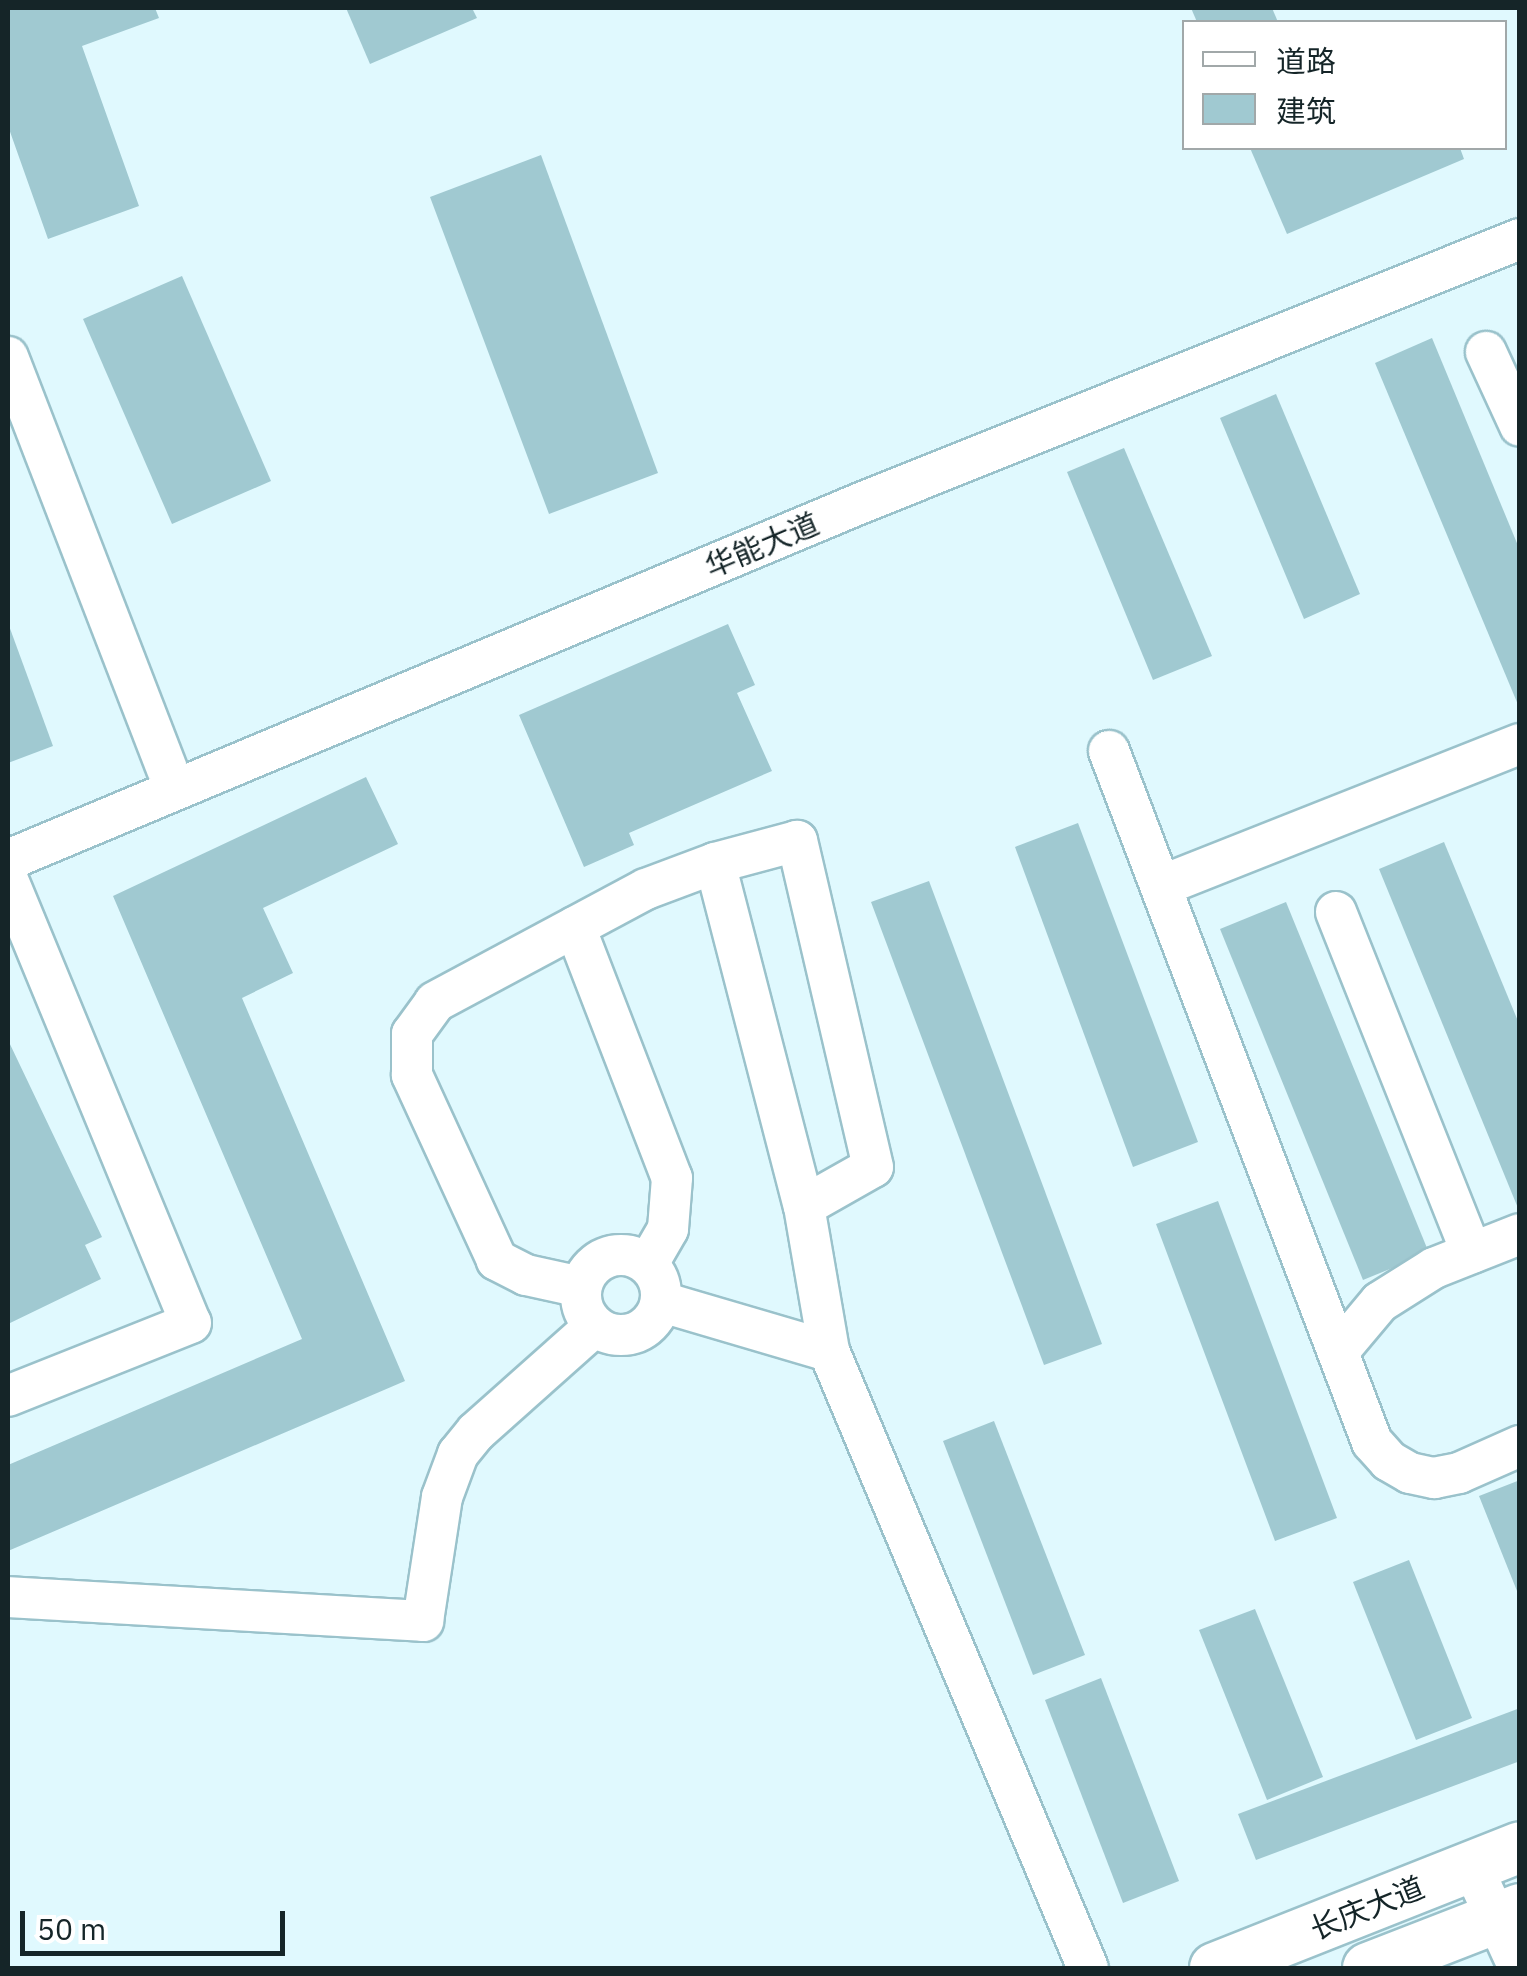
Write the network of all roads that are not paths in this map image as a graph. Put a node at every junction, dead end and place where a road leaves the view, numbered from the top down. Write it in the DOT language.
graph roads {
  1 [pos="1520,215"];
  2 [pos="1520,239"];
  3 [pos="1486,352"];
  4 [pos="8,358"];
  5 [pos="1520,426"];
  6 [pos="1520,744"];
  7 [pos="1110,751"];
  8 [pos="166,770"];
  9 [pos="8,835"];
  10 [pos="8,860"];
  11 [pos="716,863"];
  12 [pos="8,880"];
  13 [pos="1161,886"];
  14 [pos="1336,912"];
  15 [pos="575,926"];
  16 [pos="804,1206"];
  17 [pos="1520,1234"];
  18 [pos="1472,1253"];
  19 [pos="648,1263"];
  20 [pos="581,1287"];
  21 [pos="662,1302"];
  22 [pos="595,1326"];
  23 [pos="828,1350"];
  24 [pos="1338,1352"];
  25 [pos="8,1396"];
  26 [pos="1520,1446"];
  27 [pos="8,1598"];
  28 [pos="1495,1857"];
  29 [pos="1513,1912"];
  30 [pos="1088,1968"];
  31 [pos="1215,1968"];
  32 [pos="1368,1968"];
  33 [pos="1519,1968"];
  1 -- 8 [label="street, 华能大道"];
  2 -- 10 [label="street, 华能大道"];
  3 -- 5 [label="street"];
  4 -- 8 [label="street"];
  6 -- 13 [label="street"];
  7 -- 13 [label="street"];
  8 -- 9 [label="street, 华能大道"];
  11 -- 15 [label="street"];
  11 -- 16 [label="street"];
  11 -- 16 [label="street"];
  12 -- 25 [label="street"];
  13 -- 24 [label="street"];
  14 -- 18 [label="street"];
  15 -- 19 [label="street"];
  15 -- 20 [label="street"];
  16 -- 23 [label="street"];
  17 -- 18 [label="street"];
  18 -- 24 [label="street"];
  19 -- 20 [label="street"];
  19 -- 21 [label="street"];
  20 -- 22 [label="street"];
  21 -- 22 [label="street"];
  21 -- 23 [label="street"];
  22 -- 27 [label="street"];
  23 -- 30 [label="street"];
  24 -- 26 [label="street"];
  28 -- 29 [label="street"];
  28 -- 31 [label="main road, 长庆大道"];
  29 -- 32 [label="main road, 长庆大道"];
  29 -- 33 [label="street"];
}
